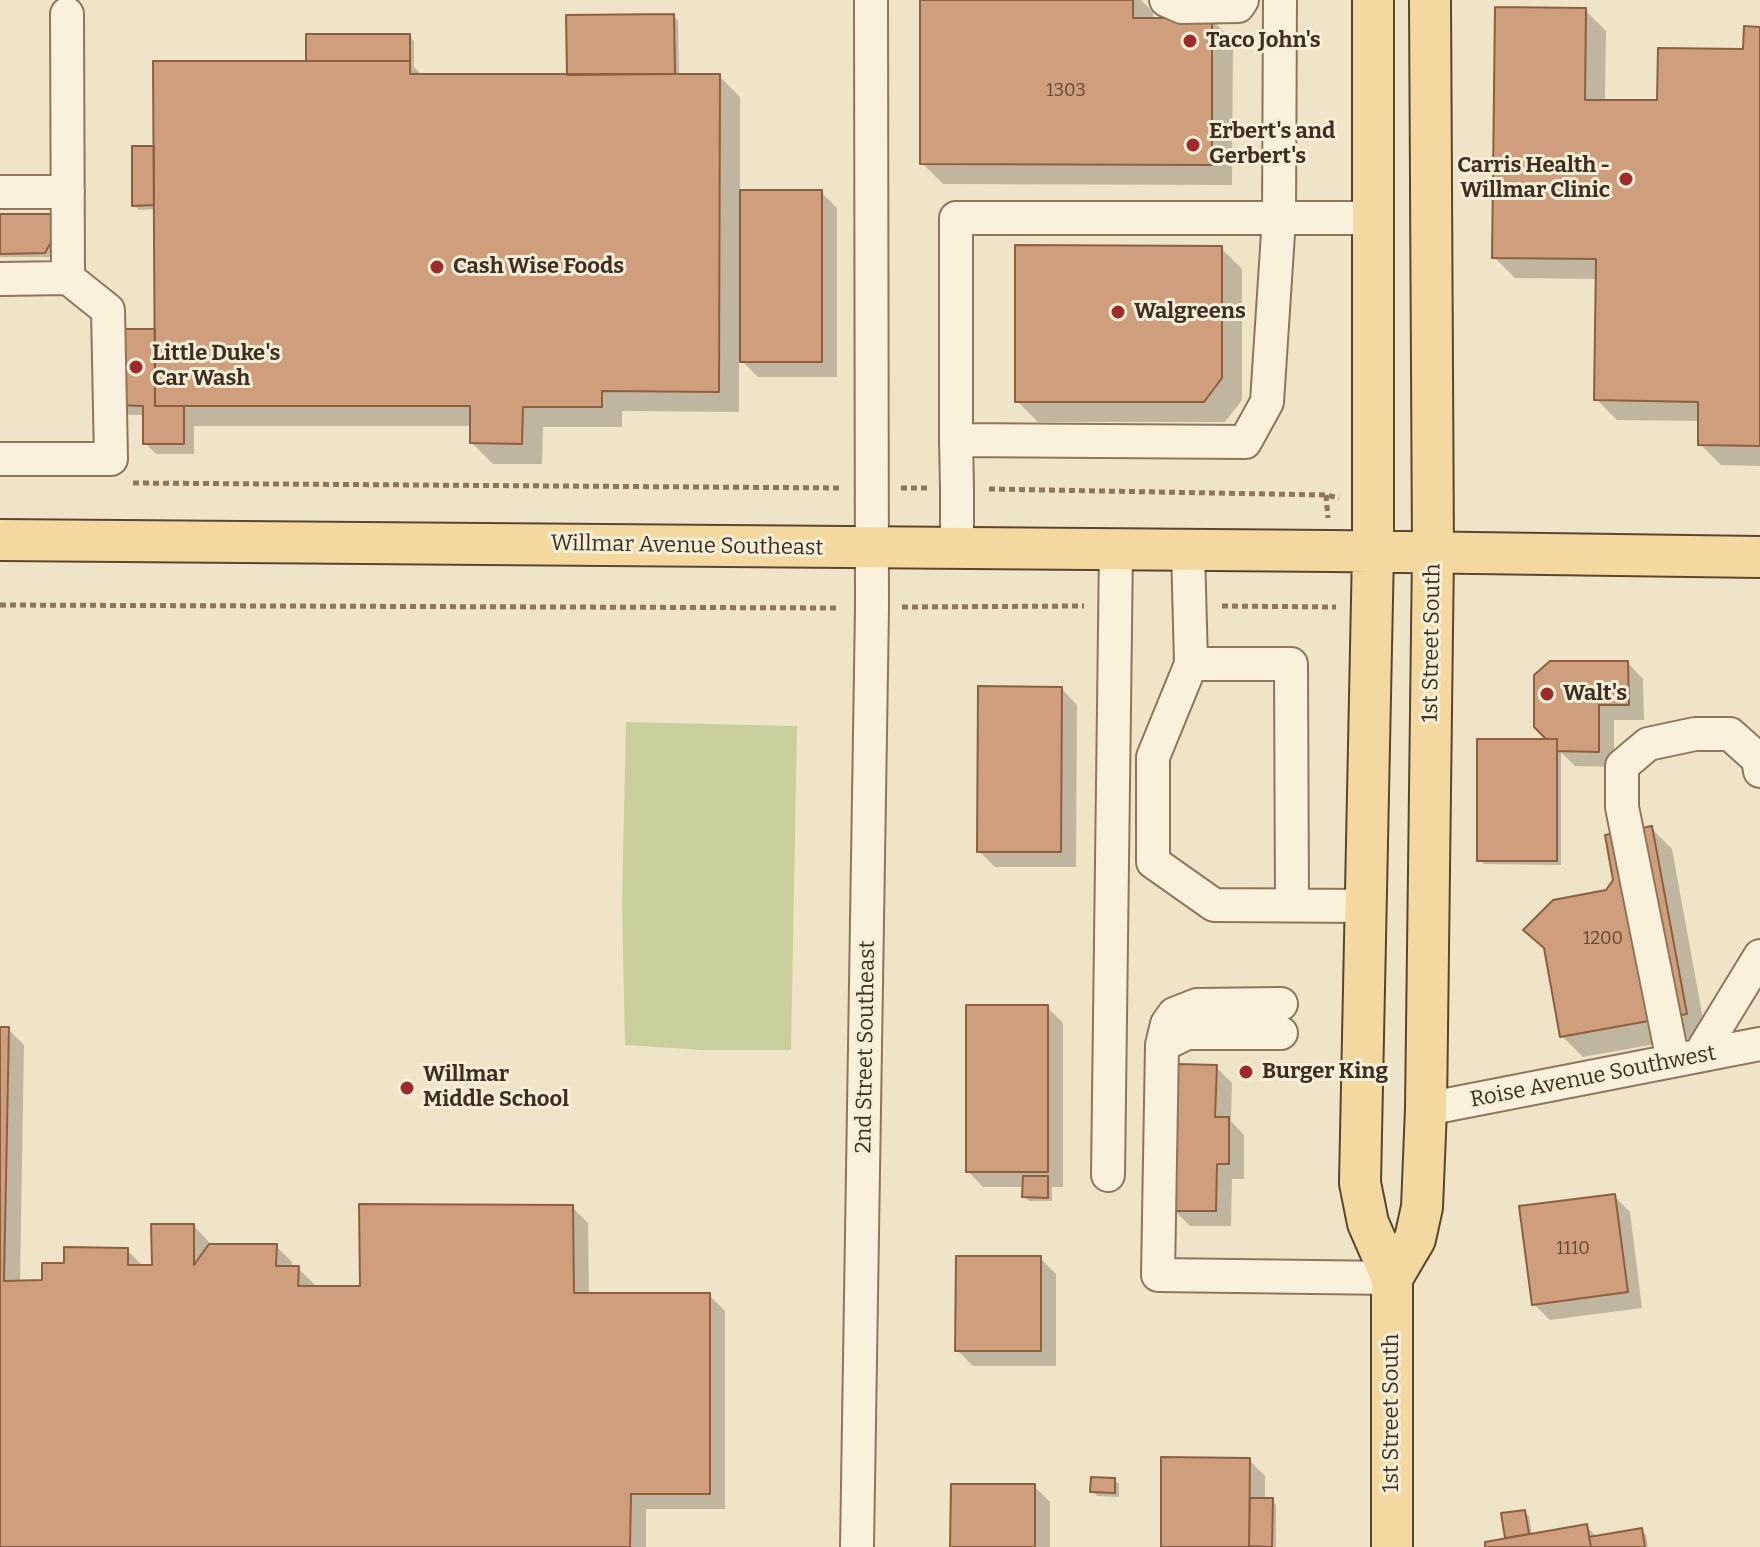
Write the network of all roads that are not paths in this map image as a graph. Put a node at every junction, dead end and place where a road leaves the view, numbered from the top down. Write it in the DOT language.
graph roads {
  1 [pos="871,0"];
  2 [pos="1166,0"];
  3 [pos="1242,0"];
  4 [pos="1280,0"];
  5 [pos="1373,0"];
  6 [pos="1430,0"];
  7 [pos="67,14"];
  8 [pos="0,192"];
  9 [pos="68,192"];
  10 [pos="1279,218"];
  11 [pos="1373,218"];
  12 [pos="68,278"];
  13 [pos="0,279"];
  14 [pos="956,440"];
  15 [pos="0,459"];
  16 [pos="0,540"];
  17 [pos="873,547"];
  18 [pos="957,548"];
  19 [pos="1116,550"];
  20 [pos="1188,550"];
  21 [pos="1373,551"];
  22 [pos="1433,552"];
  23 [pos="1760,557"];
  24 [pos="1191,664"];
  25 [pos="1760,771"];
  26 [pos="1292,904"];
  27 [pos="1366,906"];
  28 [pos="1760,956"];
  29 [pos="1281,1018"];
  30 [pos="1760,1044"];
  31 [pos="1686,1058"];
  32 [pos="1426,1109"];
  33 [pos="1108,1175"];
  34 [pos="1392,1278"];
  35 [pos="857,1547"];
  36 [pos="1392,1547"];
  1 -- 17 [label="street, 2nd Street Southeast"];
  2 -- 3 [label="street"];
  4 -- 10 [label="street"];
  5 -- 11 [label="main road, 1st Street South"];
  6 -- 22 [label="main road, 1st Street South"];
  7 -- 9 [label="street"];
  8 -- 9 [label="street"];
  9 -- 12 [label="street"];
  10 -- 11 [label="street"];
  10 -- 14 [label="street"];
  10 -- 14 [label="street"];
  11 -- 21 [label="main road, 1st Street South"];
  12 -- 13 [label="street"];
  12 -- 15 [label="street"];
  14 -- 18 [label="street"];
  16 -- 17 [label="main road, Willmar Avenue Southeast"];
  17 -- 18 [label="main road, Willmar Avenue Southeast"];
  17 -- 35 [label="street, 2nd Street Southeast"];
  18 -- 19 [label="main road, Willmar Avenue Southeast"];
  19 -- 20 [label="main road, Willmar Avenue Southeast"];
  19 -- 33 [label="street"];
  20 -- 21 [label="main road, Willmar Avenue Southeast"];
  20 -- 24 [label="street"];
  21 -- 22 [label="main road, Willmar Avenue Southeast"];
  21 -- 27 [label="main road, 1st Street South"];
  22 -- 23 [label="main road, Willmar Avenue Southeast"];
  22 -- 32 [label="main road, 1st Street South"];
  24 -- 26 [label="street"];
  24 -- 26 [label="street"];
  25 -- 31 [label="street"];
  26 -- 27 [label="street"];
  27 -- 34 [label="main road, 1st Street South"];
  28 -- 31 [label="street"];
  29 -- 34 [label="street"];
  30 -- 31 [label="street, Roise Avenue Southwest"];
  31 -- 32 [label="street, Roise Avenue Southwest"];
  32 -- 34 [label="main road, 1st Street South"];
  34 -- 36 [label="main road, 1st Street South"];
}
